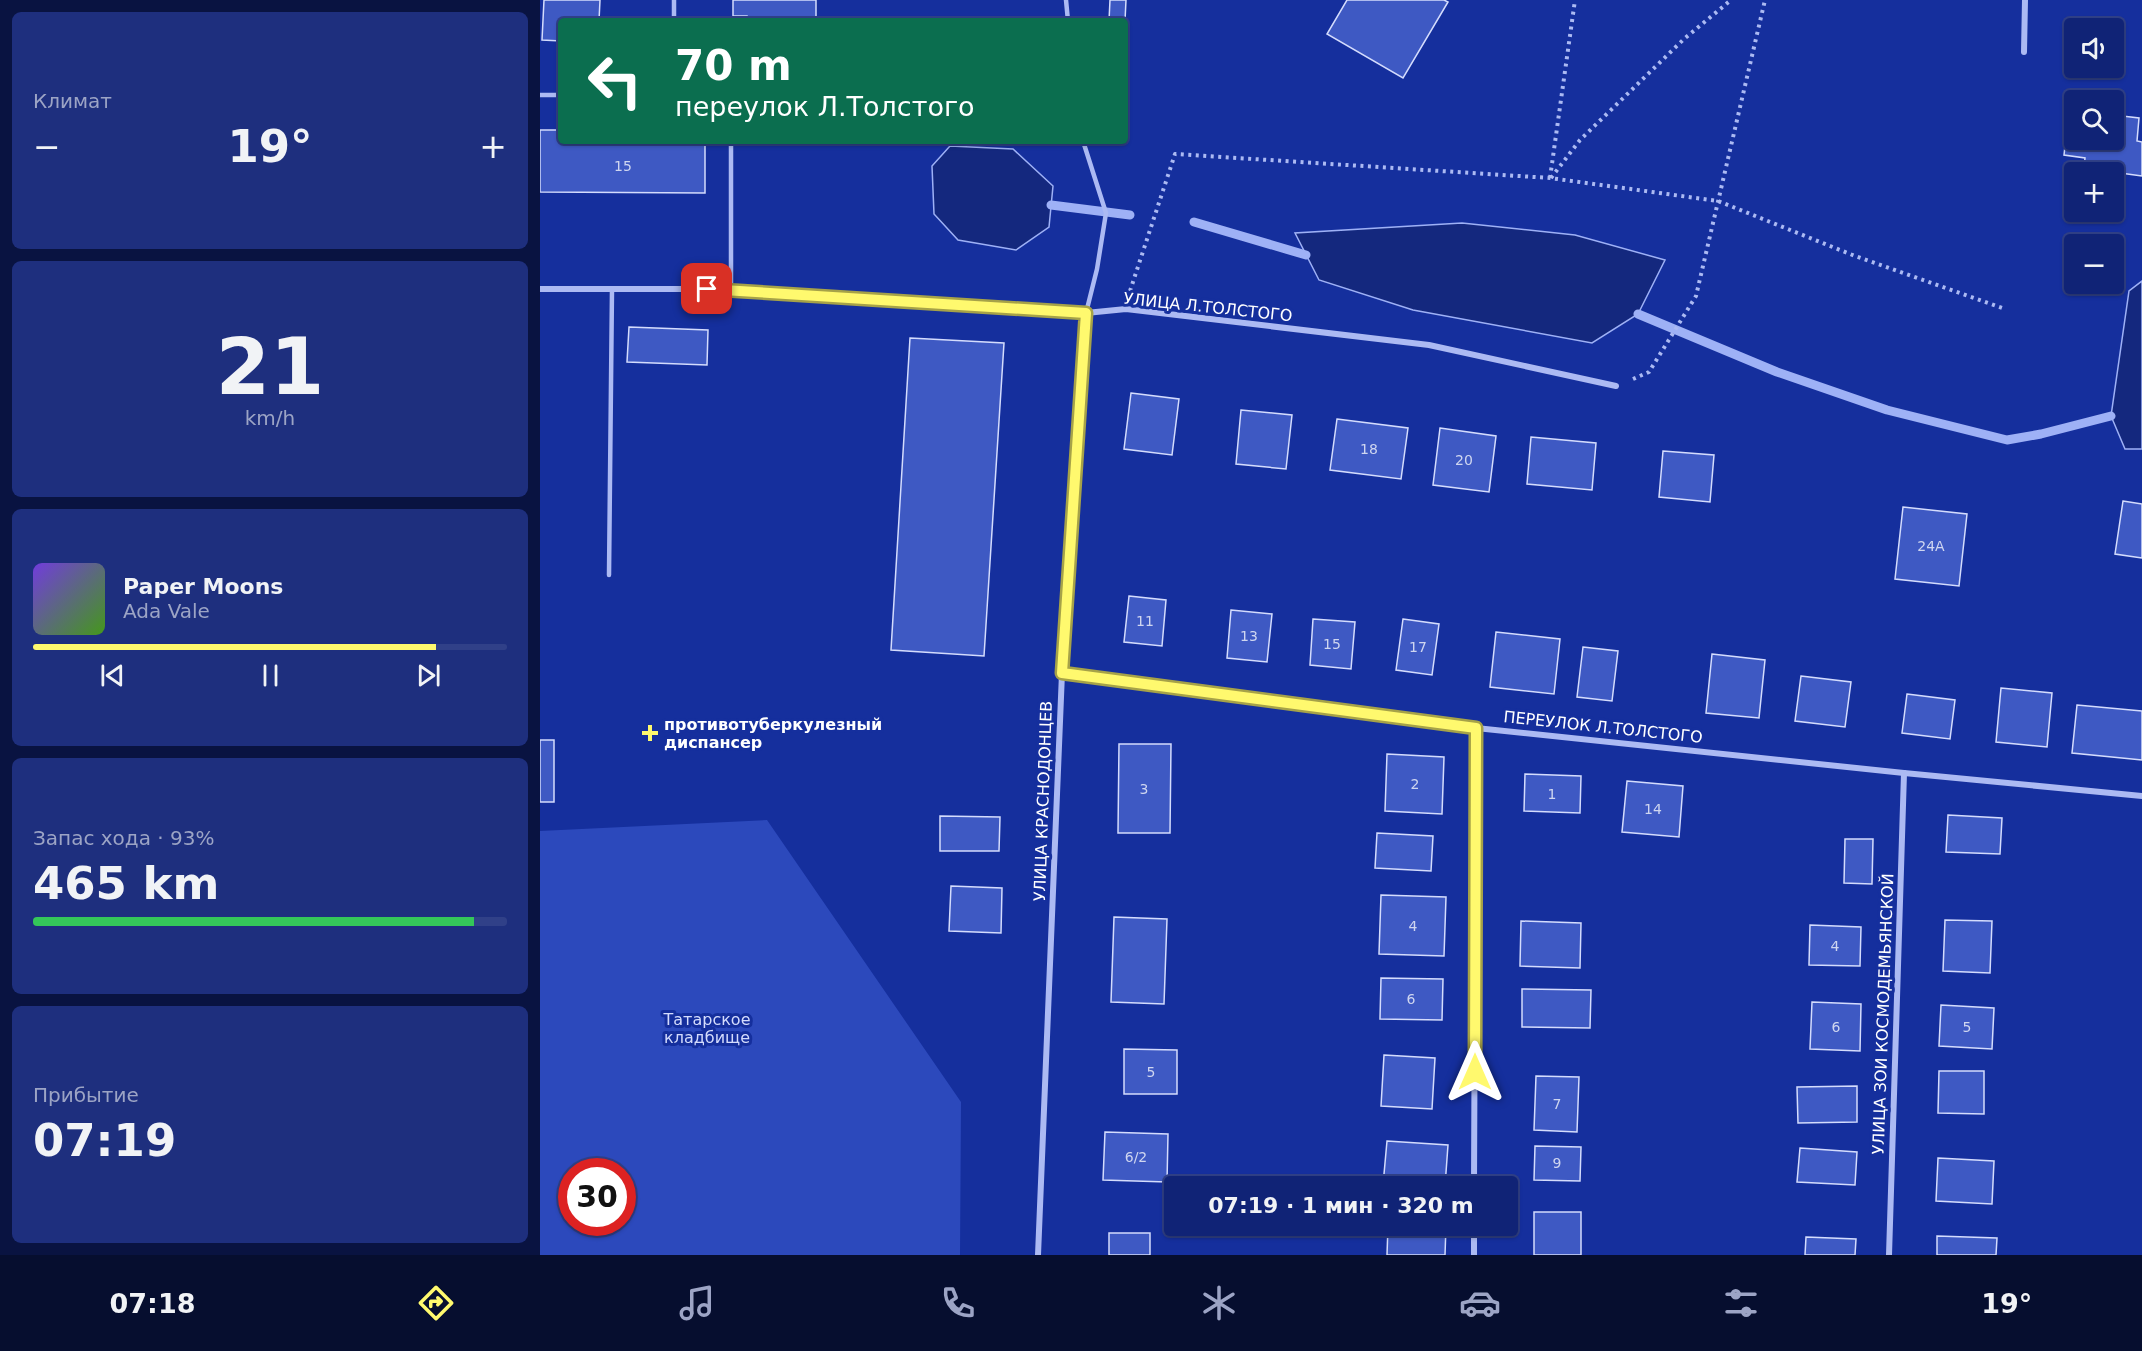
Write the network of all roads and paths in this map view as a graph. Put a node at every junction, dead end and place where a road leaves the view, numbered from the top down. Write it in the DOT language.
graph roads {
  1 [pos="674,0"];
  2 [pos="1066,0"];
  3 [pos="1575,0"];
  4 [pos="1731,0"];
  5 [pos="1764,0"];
  6 [pos="2025,0"];
  7 [pos="674,18"];
  8 [pos="1068,18"];
  9 [pos="2024,52"];
  10 [pos="540,95"];
  11 [pos="558,95"];
  12 [pos="731,144"];
  13 [pos="1084,144"];
  14 [pos="1550,178"];
  15 [pos="1718,201"];
  16 [pos="540,289"];
  17 [pos="612,289"];
  18 [pos="731,289"];
  19 [pos="2002,308"];
  20 [pos="1126,309"];
  21 [pos="1086,313"];
  22 [pos="1616,386"];
  23 [pos="609,574"];
  24 [pos="1062,673"];
  25 [pos="1476,728"];
  26 [pos="1904,773"];
  27 [pos="2142,796"];
  28 [pos="1474,1176"];
  29 [pos="1474,1236"];
  30 [pos="1038,1255"];
  31 [pos="1474,1255"];
  32 [pos="1889,1255"];
  1 -- 7 [label="lane"];
  2 -- 8 [label="lane"];
  3 -- 14 [label="path"];
  4 -- 14 [label="path"];
  5 -- 15 [label="path"];
  6 -- 9 [label="street"];
  10 -- 11 [label="lane"];
  12 -- 18 [label="lane"];
  13 -- 21 [label="lane"];
  14 -- 15 [label="path"];
  14 -- 20 [label="path"];
  15 -- 19 [label="path"];
  15 -- 22 [label="path"];
  16 -- 17 [label="street, УЛИЦА Л.ТОЛСТОГО"];
  17 -- 18 [label="street, УЛИЦА Л.ТОЛСТОГО"];
  17 -- 23 [label="lane"];
  18 -- 21 [label="street, УЛИЦА Л.ТОЛСТОГО"];
  20 -- 21 [label="street, УЛИЦА Л.ТОЛСТОГО"];
  20 -- 22 [label="street, УЛИЦА Л.ТОЛСТОГО"];
  21 -- 24 [label="street, УЛИЦА КРАСНОДОНЦЕВ"];
  24 -- 25 [label="street, ПЕРЕУЛОК Л.ТОЛСТОГО"];
  24 -- 30 [label="street, УЛИЦА КРАСНОДОНЦЕВ"];
  25 -- 26 [label="street, ПЕРЕУЛОК Л.ТОЛСТОГО"];
  25 -- 28 [label="street"];
  26 -- 27 [label="street, ПЕРЕУЛОК Л.ТОЛСТОГО"];
  26 -- 32 [label="street, УЛИЦА ЗОИ КОСМОДЕМЬЯНСКОЙ"];
  29 -- 31 [label="street"];
}
